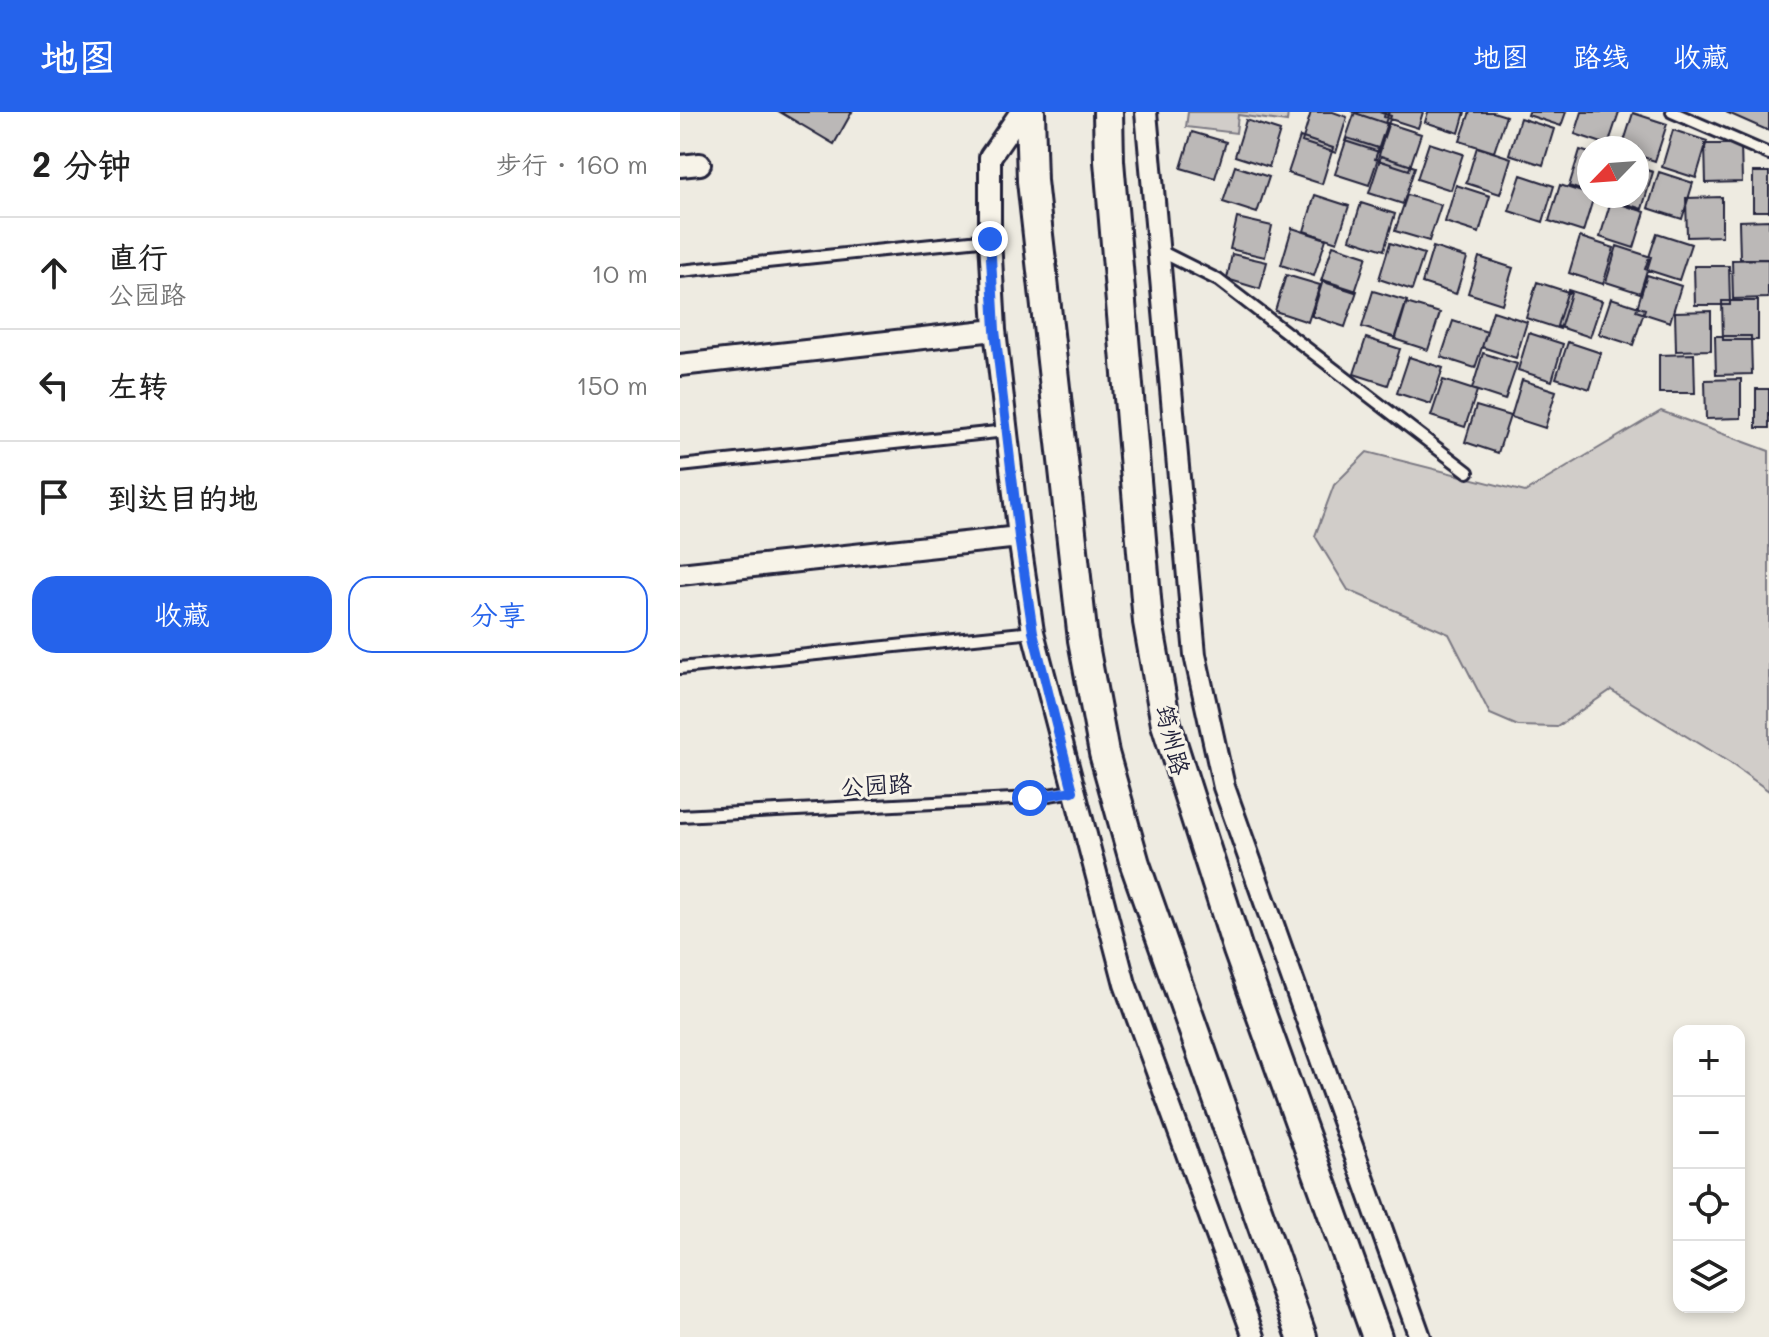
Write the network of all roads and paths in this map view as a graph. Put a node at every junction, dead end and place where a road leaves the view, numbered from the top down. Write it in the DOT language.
graph roads {
  1 [pos="1021,112"];
  2 [pos="1030,112"];
  3 [pos="1108,112"];
  4 [pos="1125,112"];
  5 [pos="1146,112"];
  6 [pos="1672,112"];
  7 [pos="1769,154"];
  8 [pos="1109,161"];
  9 [pos="990,239"];
  10 [pos="1158,250"];
  11 [pos="680,271"];
  12 [pos="995,330"];
  13 [pos="680,365"];
  14 [pos="1006,431"];
  15 [pos="680,466"];
  16 [pos="1468,472"];
  17 [pos="1019,537"];
  18 [pos="680,574"];
  19 [pos="1033,632"];
  20 [pos="680,668"];
  21 [pos="1073,791"];
  22 [pos="680,816"];
  23 [pos="1254,1337"];
  24 [pos="1302,1337"];
  25 [pos="1377,1337"];
  26 [pos="1420,1337"];
  1 -- 9 [label="street"];
  2 -- 24 [label="main road"];
  3 -- 8 [label="main road, 筠州路"];
  4 -- 8 [label="main road"];
  5 -- 10 [label="street"];
  6 -- 7 [label="lane"];
  8 -- 25 [label="main road, 筠州路"];
  9 -- 11 [label="lane"];
  9 -- 12 [label="street"];
  10 -- 16 [label="lane"];
  10 -- 26 [label="street"];
  12 -- 13 [label="street"];
  12 -- 14 [label="street"];
  14 -- 15 [label="lane"];
  14 -- 17 [label="street"];
  17 -- 18 [label="street"];
  17 -- 19 [label="street"];
  19 -- 20 [label="lane"];
  19 -- 21 [label="street"];
  21 -- 22 [label="lane, 公园路"];
  21 -- 23 [label="street"];
}
